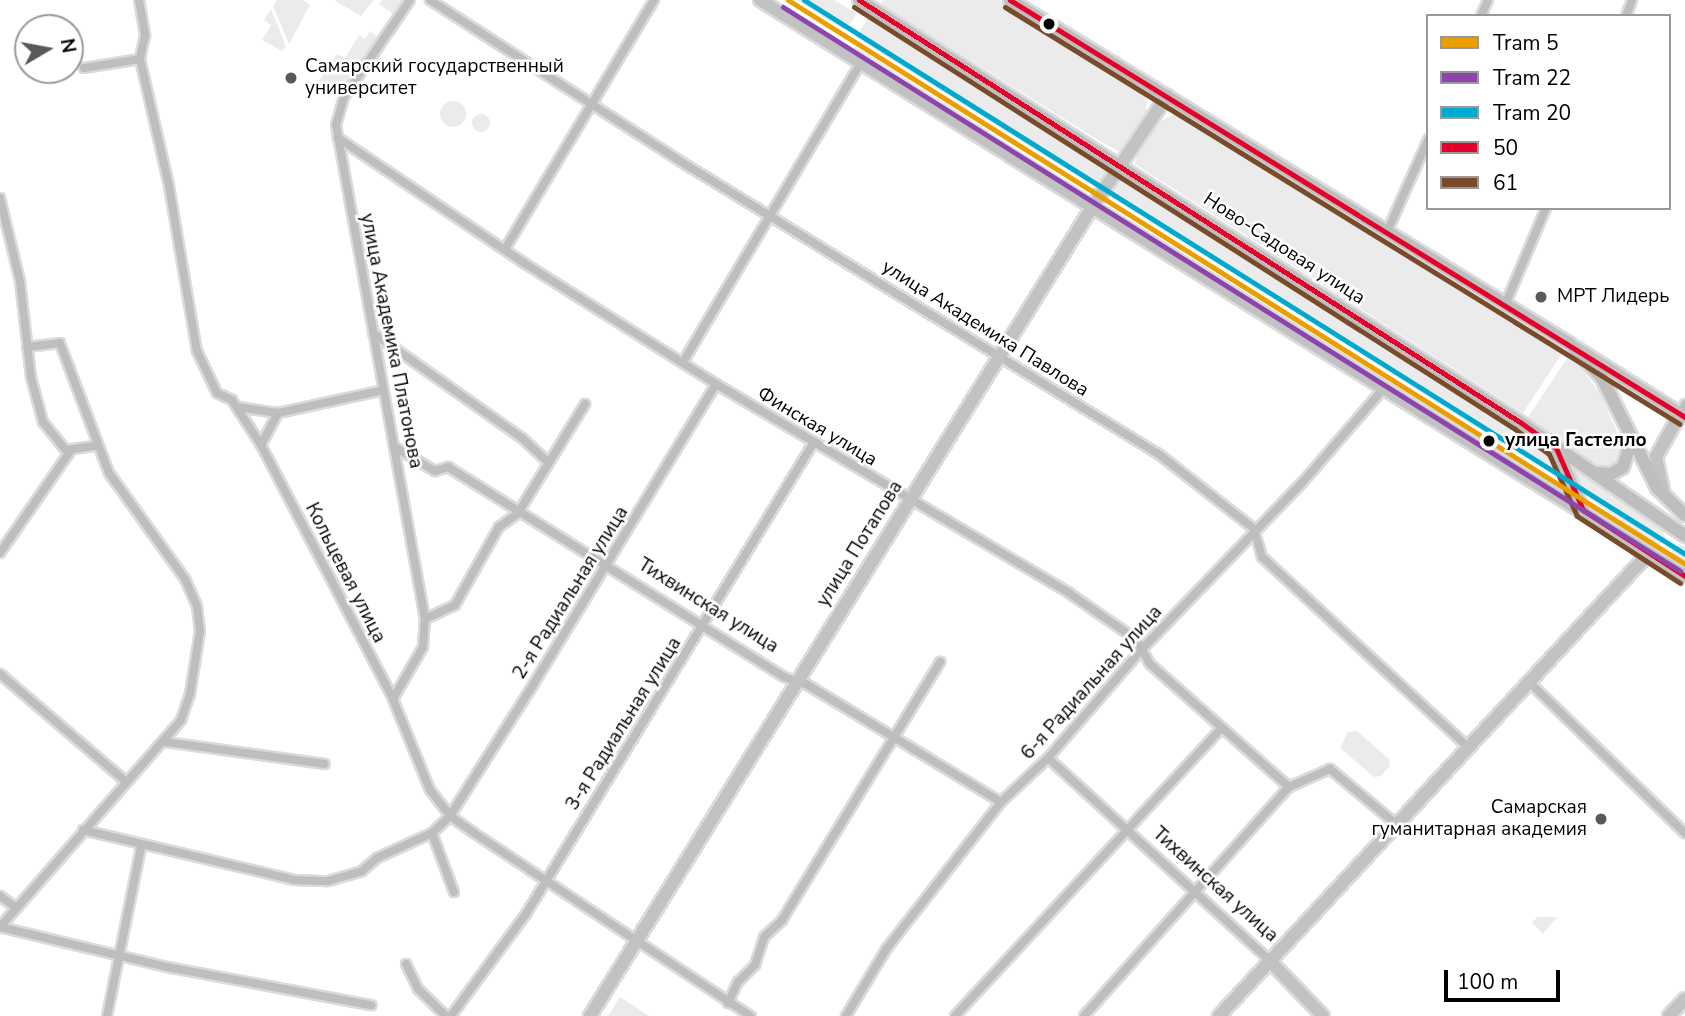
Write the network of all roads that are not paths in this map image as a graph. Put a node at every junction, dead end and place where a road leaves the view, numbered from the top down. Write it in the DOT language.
graph roads {
  1 [pos="139,0"];
  2 [pos="410,0"];
  3 [pos="430,0"];
  4 [pos="654,0"];
  5 [pos="760,0"];
  6 [pos="859,0"];
  7 [pos="1010,0"];
  8 [pos="140,59"];
  9 [pos="860,64"];
  10 [pos="84,68"];
  11 [pos="1167,96"];
  12 [pos="590,102"];
  13 [pos="338,138"];
  14 [pos="1426,144"];
  15 [pos="1121,165"];
  16 [pos="0,198"];
  17 [pos="1092,208"];
  18 [pos="1545,210"];
  19 [pos="772,214"];
  20 [pos="1387,232"];
  21 [pos="505,249"];
  22 [pos="1505,305"];
  23 [pos="373,332"];
  24 [pos="1570,344"];
  25 [pos="27,347"];
  26 [pos="1000,355"];
  27 [pos="683,362"];
  28 [pos="716,384"];
  29 [pos="1383,389"];
  30 [pos="384,390"];
  31 [pos="584,404"];
  32 [pos="237,407"];
  33 [pos="1683,412"];
  34 [pos="278,413"];
  35 [pos="1631,440"];
  36 [pos="814,442"];
  37 [pos="261,445"];
  38 [pos="96,446"];
  39 [pos="395,447"];
  40 [pos="1556,447"];
  41 [pos="71,450"];
  42 [pos="547,461"];
  43 [pos="1596,473"];
  44 [pos="909,502"];
  45 [pos="1670,503"];
  46 [pos="1583,510"];
  47 [pos="518,513"];
  48 [pos="1685,515"];
  49 [pos="1254,529"];
  50 [pos="1685,536"];
  51 [pos="0,553"];
  52 [pos="1649,553"];
  53 [pos="608,566"];
  54 [pos="1685,576"];
  55 [pos="425,619"];
  56 [pos="703,626"];
  57 [pos="1143,648"];
  58 [pos="940,662"];
  59 [pos="0,674"];
  60 [pos="797,682"];
  61 [pos="1529,682"];
  62 [pos="393,699"];
  63 [pos="1222,728"];
  64 [pos="893,736"];
  65 [pos="166,742"];
  66 [pos="1468,747"];
  67 [pos="1048,758"];
  68 [pos="324,764"];
  69 [pos="124,780"];
  70 [pos="1289,787"];
  71 [pos="1001,802"];
  72 [pos="450,816"];
  73 [pos="1396,824"];
  74 [pos="83,830"];
  75 [pos="1125,830"];
  76 [pos="432,833"];
  77 [pos="1685,833"];
  78 [pos="141,846"];
  79 [pos="544,881"];
  80 [pos="454,892"];
  81 [pos="1192,892"];
  82 [pos="0,897"];
  83 [pos="15,908"];
  84 [pos="0,927"];
  85 [pos="637,940"];
  86 [pos="119,954"];
  87 [pos="1268,959"];
  88 [pos="406,964"];
  89 [pos="1685,999"];
  90 [pos="728,1003"];
  91 [pos="371,1005"];
  92 [pos="849,1015"];
  93 [pos="107,1016"];
  94 [pos="448,1016"];
  95 [pos="590,1016"];
  96 [pos="751,1016"];
  97 [pos="955,1016"];
  98 [pos="1084,1016"];
  99 [pos="1219,1016"];
  100 [pos="1323,1016"];
  101 [pos="1669,1016"];
  1 -- 8 [label="street, Кольцевая улица"];
  2 -- 13 [label="street, улица Академика Платонова"];
  3 -- 12 [label="street, улица Академика Павлова"];
  4 -- 12 [label="street"];
  5 -- 9 [label="street"];
  6 -- 15 [label="main road, Ново-Садовая улица"];
  7 -- 11 [label="main road"];
  8 -- 10 [label="street"];
  8 -- 32 [label="street, Кольцевая улица"];
  9 -- 17 [label="street"];
  9 -- 19 [label="street"];
  11 -- 15 [label="street, улица Потапова"];
  11 -- 20 [label="main road"];
  12 -- 19 [label="street, улица Академика Павлова"];
  12 -- 21 [label="street"];
  13 -- 21 [label="street, Финская улица"];
  13 -- 23 [label="street, улица Академика Платонова"];
  14 -- 20 [label="street"];
  15 -- 17 [label="street, улица Потапова"];
  15 -- 40 [label="main road, Ново-Садовая улица"];
  16 -- 25 [label="street"];
  17 -- 26 [label="street, улица Потапова"];
  17 -- 29 [label="street"];
  18 -- 22 [label="street"];
  19 -- 26 [label="street, улица Академика Павлова"];
  19 -- 27 [label="street"];
  20 -- 22 [label="main road"];
  21 -- 27 [label="street, Финская улица"];
  22 -- 24 [label="main road"];
  23 -- 30 [label="street, улица Академика Платонова"];
  23 -- 42 [label="street"];
  24 -- 33 [label="street"];
  24 -- 35 [label="main road"];
  25 -- 38 [label="street"];
  25 -- 41 [label="street"];
  26 -- 44 [label="street, улица Потапова"];
  26 -- 49 [label="street, улица Академика Павлова"];
  27 -- 28 [label="street, Финская улица"];
  28 -- 36 [label="street, Финская улица"];
  28 -- 53 [label="street, 2-я Радиальная улица"];
  29 -- 46 [label="street"];
  29 -- 49 [label="street, 6-я Радиальная улица"];
  30 -- 34 [label="street"];
  30 -- 39 [label="street, улица Академика Платонова"];
  31 -- 42 [label="street"];
  32 -- 34 [label="street"];
  32 -- 37 [label="street, Кольцевая улица"];
  33 -- 45 [label="street"];
  34 -- 37 [label="street"];
  35 -- 43 [label="main road"];
  35 -- 45 [label="main road"];
  36 -- 44 [label="street, Финская улица"];
  36 -- 56 [label="street, 3-я Радиальная улица"];
  37 -- 62 [label="street, Кольцевая улица"];
  38 -- 41 [label="street"];
  38 -- 65 [label="street"];
  39 -- 47 [label="street, Тихвинская улица"];
  39 -- 55 [label="street, улица Академика Платонова"];
  40 -- 43 [label="main road, Ново-Садовая улица"];
  40 -- 46 [label="street"];
  41 -- 51 [label="street"];
  42 -- 47 [label="street"];
  43 -- 50 [label="main road, Ново-Садовая улица"];
  44 -- 57 [label="street, Финская улица"];
  44 -- 60 [label="street, улица Потапова"];
  45 -- 48 [label="main road"];
  46 -- 52 [label="street"];
  47 -- 53 [label="street, Тихвинская улица"];
  47 -- 55 [label="street"];
  49 -- 57 [label="street, 6-я Радиальная улица"];
  49 -- 66 [label="street"];
  52 -- 54 [label="street"];
  52 -- 61 [label="street"];
  53 -- 56 [label="street, Тихвинская улица"];
  53 -- 72 [label="street, 2-я Радиальная улица"];
  55 -- 62 [label="street, улица Академика Платонова"];
  56 -- 60 [label="street, Тихвинская улица"];
  56 -- 79 [label="street, 3-я Радиальная улица"];
  57 -- 63 [label="street, Финская улица"];
  57 -- 67 [label="street, 6-я Радиальная улица"];
  58 -- 64 [label="street"];
  59 -- 69 [label="street"];
  60 -- 64 [label="street, Тихвинская улица"];
  60 -- 85 [label="street, улица Потапова"];
  61 -- 66 [label="street"];
  61 -- 77 [label="street"];
  62 -- 72 [label="street, Кольцевая улица"];
  63 -- 70 [label="street, Финская улица"];
  63 -- 75 [label="street"];
  64 -- 71 [label="street, Тихвинская улица"];
  64 -- 90 [label="street"];
  65 -- 68 [label="street"];
  65 -- 69 [label="street"];
  66 -- 73 [label="street"];
  67 -- 71 [label="street, 6-я Радиальная улица"];
  67 -- 75 [label="street, Тихвинская улица"];
  69 -- 74 [label="street"];
  70 -- 73 [label="street"];
  70 -- 81 [label="street"];
  71 -- 92 [label="street, 6-я Радиальная улица"];
  72 -- 76 [label="street, 2-я Радиальная улица"];
  72 -- 79 [label="street, Кольцевая улица"];
  73 -- 87 [label="street"];
  74 -- 78 [label="street, 2-я Радиальная улица"];
  74 -- 83 [label="street"];
  75 -- 81 [label="street, Тихвинская улица"];
  75 -- 97 [label="street"];
  76 -- 78 [label="street, 2-я Радиальная улица"];
  76 -- 80 [label="street"];
  78 -- 86 [label="street"];
  79 -- 85 [label="street, Кольцевая улица"];
  79 -- 94 [label="street, 3-я Радиальная улица"];
  81 -- 87 [label="street, Тихвинская улица"];
  81 -- 98 [label="street"];
  82 -- 83 [label="street"];
  83 -- 84 [label="street"];
  84 -- 86 [label="street"];
  85 -- 90 [label="street, Кольцевая улица"];
  85 -- 95 [label="street, улица Потапова"];
  86 -- 91 [label="street"];
  86 -- 93 [label="street"];
  87 -- 99 [label="street"];
  87 -- 100 [label="street, Тихвинская улица"];
  88 -- 94 [label="street"];
  89 -- 101 [label="street"];
  90 -- 96 [label="street, Кольцевая улица"];
}
